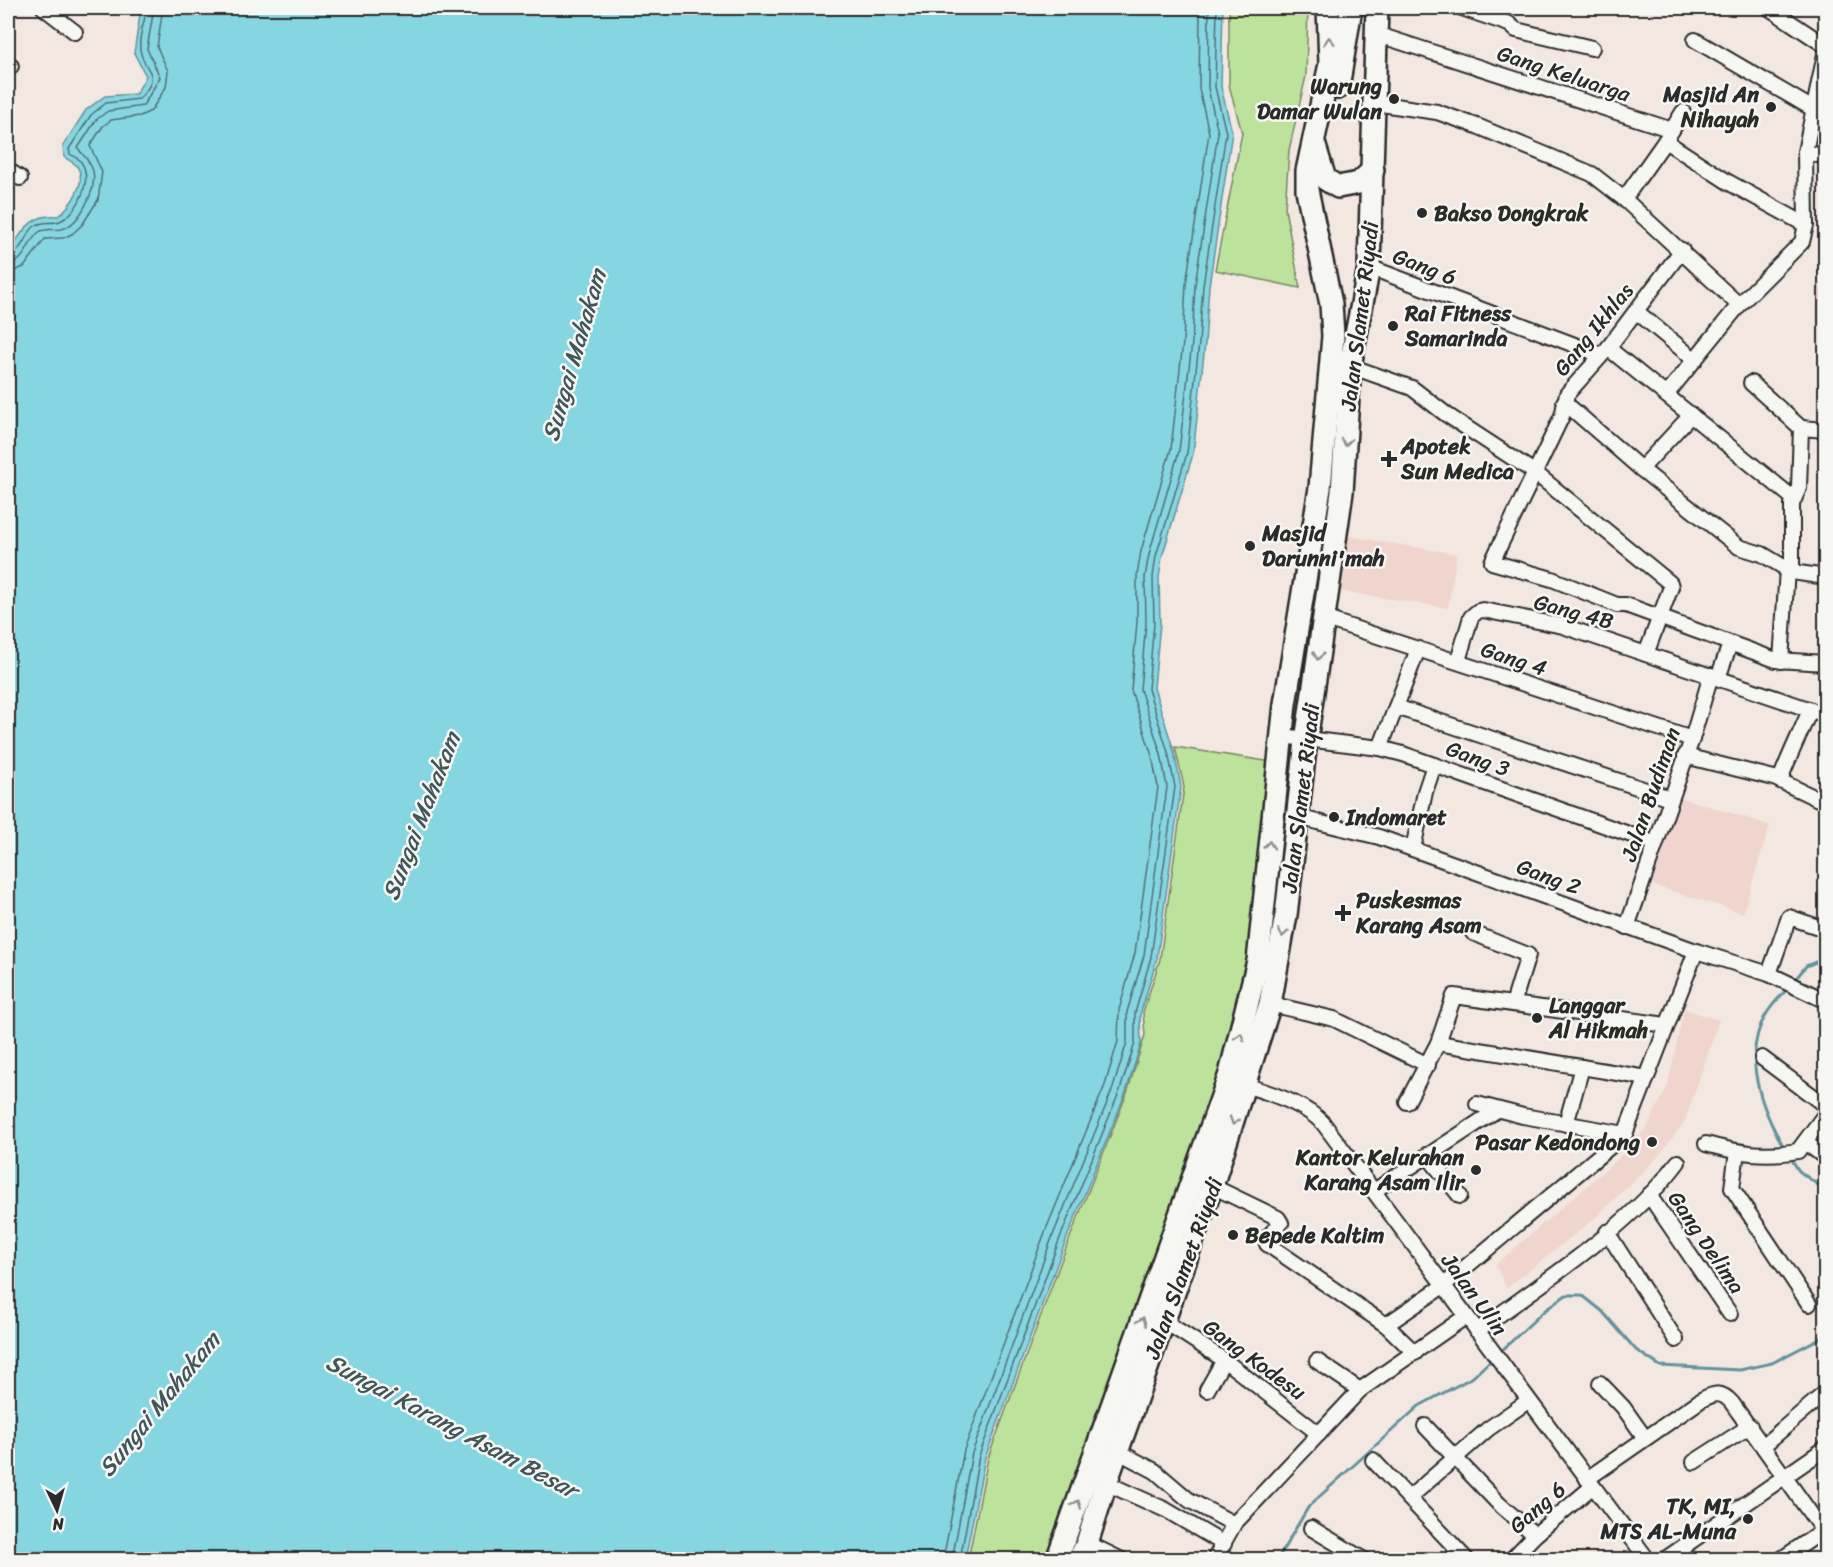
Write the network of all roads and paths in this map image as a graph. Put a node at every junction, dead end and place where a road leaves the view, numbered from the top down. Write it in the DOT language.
graph roads {
  1 [pos="44,8"];
  2 [pos="1328,8"];
  3 [pos="1377,8"];
  4 [pos="1462,8"];
  5 [pos="1769,8"];
  6 [pos="1350,15"];
  7 [pos="75,32"];
  8 [pos="1376,34"];
  9 [pos="1695,40"];
  10 [pos="1592,48"];
  11 [pos="1826,48"];
  12 [pos="1374,103"];
  13 [pos="1812,109"];
  14 [pos="1683,112"];
  15 [pos="1668,135"];
  16 [pos="1313,140"];
  17 [pos="1805,152"];
  18 [pos="1826,157"];
  19 [pos="1373,170"];
  20 [pos="1624,199"];
  21 [pos="1806,225"];
  22 [pos="1682,250"];
  23 [pos="1369,267"];
  24 [pos="1739,305"];
  25 [pos="1636,312"];
  26 [pos="1604,352"];
  27 [pos="1695,360"];
  28 [pos="1350,366"];
  29 [pos="1751,382"];
  30 [pos="1666,395"];
  31 [pos="1564,402"];
  32 [pos="1691,415"];
  33 [pos="1801,428"];
  34 [pos="1826,430"];
  35 [pos="1641,469"];
  36 [pos="1534,472"];
  37 [pos="1793,498"];
  38 [pos="1789,571"];
  39 [pos="1826,577"];
  40 [pos="1323,618"];
  41 [pos="1659,618"];
  42 [pos="1730,644"];
  43 [pos="1418,648"];
  44 [pos="1646,654"];
  45 [pos="1458,661"];
  46 [pos="1781,661"];
  47 [pos="1826,663"];
  48 [pos="1714,677"];
  49 [pos="1286,704"];
  50 [pos="1396,707"];
  51 [pos="1810,710"];
  52 [pos="1310,711"];
  53 [pos="1826,715"];
  54 [pos="1281,736"];
  55 [pos="1692,739"];
  56 [pos="1306,741"];
  57 [pos="1380,748"];
  58 [pos="1685,756"];
  59 [pos="1434,765"];
  60 [pos="1780,780"];
  61 [pos="1826,796"];
  62 [pos="1670,798"];
  63 [pos="1297,817"];
  64 [pos="1654,843"];
  65 [pos="1413,849"];
  66 [pos="1826,924"];
  67 [pos="1627,927"];
  68 [pos="1473,933"];
  69 [pos="1696,951"];
  70 [pos="1769,974"];
  71 [pos="1826,1000"];
  72 [pos="1270,1004"];
  73 [pos="1513,1004"];
  74 [pos="1666,1025"];
  75 [pos="1438,1043"];
  76 [pos="1761,1058"];
  77 [pos="1428,1065"];
  78 [pos="1582,1067"];
  79 [pos="1647,1078"];
  80 [pos="1246,1084"];
  81 [pos="1407,1102"];
  82 [pos="1477,1104"];
  83 [pos="1826,1106"];
  84 [pos="1497,1110"];
  85 [pos="1826,1113"];
  86 [pos="1566,1124"];
  87 [pos="1625,1134"];
  88 [pos="1706,1144"];
  89 [pos="1802,1147"];
  90 [pos="1737,1152"];
  91 [pos="1427,1155"];
  92 [pos="1826,1158"];
  93 [pos="1678,1162"];
  94 [pos="1212,1186"];
  95 [pos="1374,1191"];
  96 [pos="1649,1195"];
  97 [pos="1460,1196"];
  98 [pos="1188,1225"];
  99 [pos="1607,1232"];
  100 [pos="1443,1286"];
  101 [pos="1809,1304"];
  102 [pos="1730,1314"];
  103 [pos="1465,1317"];
  104 [pos="1164,1321"];
  105 [pos="1386,1325"];
  106 [pos="1477,1330"];
  107 [pos="1676,1340"];
  108 [pos="1414,1353"];
  109 [pos="1224,1360"];
  110 [pos="1317,1361"];
  111 [pos="1600,1383"];
  112 [pos="1207,1390"];
  113 [pos="1360,1390"];
  114 [pos="1826,1392"];
  115 [pos="1528,1401"];
  116 [pos="1425,1426"];
  117 [pos="1750,1426"];
  118 [pos="1319,1434"];
  119 [pos="1645,1438"];
  120 [pos="1764,1445"];
  121 [pos="1826,1448"];
  122 [pos="1117,1451"];
  123 [pos="1455,1457"];
  124 [pos="1373,1460"];
  125 [pos="1694,1462"];
  126 [pos="1784,1477"];
  127 [pos="1106,1483"];
  128 [pos="1589,1483"];
  129 [pos="1409,1498"];
  130 [pos="1234,1524"];
  131 [pos="1311,1528"];
  132 [pos="1824,1530"];
  133 [pos="1535,1535"];
  134 [pos="1224,1544"];
  135 [pos="1083,1551"];
  136 [pos="1057,1560"];
  137 [pos="1122,1560"];
  138 [pos="1214,1560"];
  139 [pos="1364,1560"];
  140 [pos="1467,1560"];
  141 [pos="1511,1560"];
  142 [pos="1648,1560"];
  143 [pos="1664,1560"];
  144 [pos="1780,1560"];
  1 -- 7 [label="street"];
  16 -- 2 [label="highway, Jalan Slamet Riyadi, one-way"];
  3 -- 8 [label="highway, Jalan Slamet Riyadi"];
  4 -- 10 [label="street"];
  5 -- 11 [label="street"];
  6 -- 16 [label="highway, Jalan Slamet Riyadi"];
  8 -- 12 [label="highway, Jalan Slamet Riyadi"];
  8 -- 15 [label="street, Gang Keluarga"];
  9 -- 13 [label="street"];
  11 -- 13 [label="street"];
  12 -- 19 [label="highway, Jalan Slamet Riyadi"];
  12 -- 20 [label="street"];
  13 -- 17 [label="street"];
  14 -- 15 [label="street"];
  15 -- 20 [label="street"];
  15 -- 21 [label="street, Gang Keluarga"];
  16 -- 19 [label="highway"];
  16 -- 49 [label="highway, Jalan Slamet Riyadi"];
  17 -- 18 [label="street"];
  17 -- 21 [label="street"];
  19 -- 23 [label="highway, Jalan Slamet Riyadi"];
  20 -- 22 [label="street"];
  21 -- 24 [label="street"];
  22 -- 24 [label="street"];
  22 -- 25 [label="street, Gang Ikhlas"];
  23 -- 26 [label="street, Gang 6"];
  23 -- 28 [label="highway, Jalan Slamet Riyadi"];
  24 -- 27 [label="street"];
  25 -- 26 [label="street, Gang Ikhlas"];
  25 -- 27 [label="street"];
  26 -- 30 [label="street, Gang 6"];
  26 -- 31 [label="street, Gang Ikhlas"];
  27 -- 30 [label="street"];
  28 -- 36 [label="street"];
  28 -- 40 [label="highway, Jalan Slamet Riyadi, one-way"];
  29 -- 33 [label="street"];
  30 -- 32 [label="street, Gang 6"];
  31 -- 35 [label="street"];
  31 -- 36 [label="street, Gang Ikhlas"];
  32 -- 35 [label="street"];
  32 -- 37 [label="street, Gang 6"];
  33 -- 34 [label="street"];
  33 -- 37 [label="street"];
  35 -- 38 [label="street"];
  36 -- 41 [label="street"];
  36 -- 41 [label="street, Gang Ikhlas"];
  37 -- 38 [label="street"];
  38 -- 39 [label="street"];
  38 -- 46 [label="street"];
  40 -- 43 [label="street, Gang 4"];
  40 -- 52 [label="highway, Jalan Slamet Riyadi, one-way"];
  41 -- 42 [label="street"];
  41 -- 44 [label="street"];
  42 -- 46 [label="street"];
  42 -- 48 [label="street, Jalan Budiman"];
  43 -- 45 [label="street, Gang 4"];
  43 -- 50 [label="street"];
  44 -- 45 [label="street, Gang 4B"];
  44 -- 48 [label="street, Gang 4B"];
  45 -- 55 [label="street, Gang 4"];
  46 -- 47 [label="street"];
  48 -- 51 [label="street, Gang 4B"];
  48 -- 55 [label="street, Jalan Budiman"];
  49 -- 52 [label="highway"];
  49 -- 54 [label="highway, Jalan Slamet Riyadi"];
  50 -- 57 [label="street"];
  50 -- 62 [label="street"];
  51 -- 53 [label="street, Gang 4B"];
  51 -- 60 [label="street"];
  52 -- 56 [label="highway, Jalan Slamet Riyadi"];
  54 -- 56 [label="street, Gang 3"];
  98 -- 54 [label="highway, Jalan Slamet Riyadi, one-way"];
  55 -- 58 [label="street, Jalan Budiman"];
  56 -- 57 [label="street, Gang 3"];
  56 -- 63 [label="highway, Jalan Slamet Riyadi"];
  57 -- 59 [label="street, Gang 3"];
  58 -- 60 [label="street"];
  58 -- 62 [label="street, Jalan Budiman"];
  59 -- 64 [label="street, Gang 3"];
  59 -- 65 [label="street"];
  60 -- 61 [label="street"];
  62 -- 64 [label="street, Jalan Budiman"];
  63 -- 65 [label="street, Gang 2"];
  63 -- 72 [label="highway, Jalan Slamet Riyadi, one-way"];
  64 -- 67 [label="street, Jalan Budiman"];
  65 -- 67 [label="street, Gang 2"];
  66 -- 70 [label="street"];
  67 -- 69 [label="street, Gang 2"];
  68 -- 73 [label="street"];
  69 -- 70 [label="street, Gang 2"];
  69 -- 74 [label="street"];
  70 -- 71 [label="street, Gang 2"];
  72 -- 77 [label="street"];
  72 -- 80 [label="highway, Jalan Slamet Riyadi"];
  73 -- 74 [label="street"];
  73 -- 75 [label="street"];
  74 -- 79 [label="street"];
  75 -- 77 [label="street"];
  75 -- 78 [label="street"];
  76 -- 83 [label="street"];
  77 -- 81 [label="street"];
  78 -- 79 [label="street"];
  78 -- 86 [label="street"];
  79 -- 87 [label="street"];
  80 -- 94 [label="highway, Jalan Slamet Riyadi, one-way"];
  80 -- 95 [label="street, Jalan Ulin"];
  82 -- 84 [label="street"];
  84 -- 86 [label="street"];
  84 -- 91 [label="street"];
  85 -- 89 [label="street"];
  86 -- 87 [label="street"];
  87 -- 100 [label="street"];
  88 -- 90 [label="street"];
  89 -- 90 [label="street"];
  89 -- 92 [label="street"];
  90 -- 101 [label="street"];
  91 -- 95 [label="street"];
  91 -- 97 [label="street"];
  93 -- 96 [label="street"];
  94 -- 98 [label="highway, Jalan Slamet Riyadi"];
  94 -- 105 [label="street"];
  95 -- 100 [label="street, Jalan Ulin"];
  96 -- 99 [label="street"];
  96 -- 102 [label="street, Gang Delima"];
  98 -- 104 [label="highway, Jalan Slamet Riyadi"];
  136 -- 98 [label="highway, Jalan Slamet Riyadi, one-way"];
  99 -- 106 [label="street"];
  99 -- 107 [label="street"];
  100 -- 103 [label="street, Jalan Ulin"];
  100 -- 105 [label="street"];
  103 -- 106 [label="street, Jalan Ulin"];
  103 -- 108 [label="street"];
  104 -- 109 [label="street, Gang Kodesu"];
  104 -- 122 [label="highway, Jalan Slamet Riyadi"];
  105 -- 108 [label="street"];
  106 -- 115 [label="street, Jalan Ulin"];
  108 -- 113 [label="street"];
  109 -- 112 [label="street"];
  109 -- 118 [label="street, Gang Kodesu"];
  110 -- 113 [label="street"];
  111 -- 119 [label="street"];
  113 -- 118 [label="street"];
  114 -- 120 [label="street"];
  115 -- 123 [label="street"];
  115 -- 128 [label="street, Jalan Ulin"];
  116 -- 123 [label="street"];
  117 -- 119 [label="street, Gang 6"];
  117 -- 120 [label="street"];
  117 -- 125 [label="street"];
  118 -- 130 [label="street"];
  119 -- 128 [label="street, Gang 6"];
  120 -- 126 [label="street"];
  121 -- 126 [label="street"];
  122 -- 127 [label="highway, Jalan Slamet Riyadi"];
  122 -- 130 [label="street"];
  123 -- 129 [label="street"];
  123 -- 133 [label="street"];
  124 -- 129 [label="street"];
  126 -- 132 [label="street"];
  126 -- 143 [label="street"];
  127 -- 134 [label="street"];
  127 -- 135 [label="highway, Jalan Slamet Riyadi"];
  128 -- 133 [label="street, Gang 6"];
  128 -- 142 [label="street, Jalan Ulin"];
  129 -- 140 [label="street"];
  130 -- 134 [label="street"];
  131 -- 139 [label="street"];
  132 -- 144 [label="street"];
  133 -- 141 [label="street, Gang 6"];
  134 -- 138 [label="street"];
  135 -- 137 [label="street"];
}
